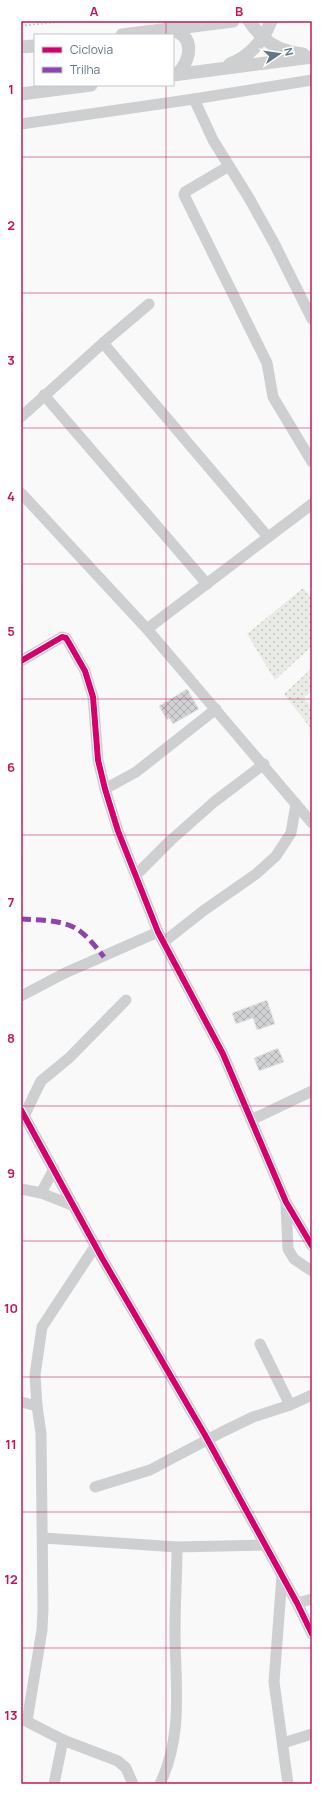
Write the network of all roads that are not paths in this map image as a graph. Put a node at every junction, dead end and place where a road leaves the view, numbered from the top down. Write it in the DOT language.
graph roads {
  1 [pos="208,21"];
  2 [pos="233,21"];
  3 [pos="249,21"];
  4 [pos="271,21"];
  5 [pos="191,26"];
  6 [pos="171,29"];
  7 [pos="130,34"];
  8 [pos="263,37"];
  9 [pos="34,46"];
  10 [pos="21,47"];
  11 [pos="312,55"];
  12 [pos="217,69"];
  13 [pos="175,74"];
  14 [pos="312,80"];
  15 [pos="83,86"];
  16 [pos="21,94"];
  17 [pos="194,99"];
  18 [pos="21,124"];
  19 [pos="229,166"];
  20 [pos="149,304"];
  21 [pos="312,319"];
  22 [pos="103,343"];
  23 [pos="44,395"];
  24 [pos="21,417"];
  25 [pos="312,462"];
  26 [pos="21,492"];
  27 [pos="312,504"];
  28 [pos="268,537"];
  29 [pos="207,584"];
  30 [pos="147,629"];
  31 [pos="21,661"];
  32 [pos="216,709"];
  33 [pos="264,764"];
  34 [pos="104,789"];
  35 [pos="296,804"];
  36 [pos="312,822"];
  37 [pos="136,875"];
  38 [pos="161,937"];
  39 [pos="21,996"];
  40 [pos="126,1000"];
  41 [pos="312,1091"];
  42 [pos="23,1113"];
  43 [pos="251,1120"];
  44 [pos="54,1169"];
  45 [pos="21,1188"];
  46 [pos="41,1193"];
  47 [pos="286,1202"];
  48 [pos="74,1206"];
  49 [pos="96,1245"];
  50 [pos="312,1246"];
  51 [pos="312,1271"];
  52 [pos="260,1344"];
  53 [pos="312,1396"];
  54 [pos="21,1402"];
  55 [pos="290,1405"];
  56 [pos="37,1406"];
  57 [pos="207,1440"];
  58 [pos="95,1487"];
  59 [pos="44,1538"];
  60 [pos="265,1545"];
  61 [pos="178,1547"];
  62 [pos="282,1576"];
  63 [pos="312,1599"];
  64 [pos="297,1603"];
  65 [pos="312,1634"];
  66 [pos="24,1720"];
  67 [pos="312,1734"];
  68 [pos="63,1740"];
  69 [pos="283,1743"];
  70 [pos="54,1784"];
  71 [pos="133,1784"];
  72 [pos="160,1784"];
  73 [pos="288,1784"];
  1 -- 5 [label="street"];
  2 -- 5 [label="street"];
  3 -- 8 [label="street"];
  4 -- 8 [label="street"];
  5 -- 6 [label="street"];
  6 -- 7 [label="street"];
  6 -- 13 [label="street"];
  8 -- 11 [label="street"];
  8 -- 12 [label="street"];
  9 -- 10 [label="street"];
  11 -- 12 [label="street"];
  12 -- 13 [label="street"];
  14 -- 17 [label="street"];
  15 -- 16 [label="street"];
  17 -- 18 [label="street"];
  17 -- 19 [label="street"];
  19 -- 21 [label="street"];
  19 -- 25 [label="street"];
  20 -- 22 [label="street"];
  22 -- 23 [label="street"];
  22 -- 28 [label="street"];
  23 -- 24 [label="street"];
  23 -- 29 [label="street"];
  26 -- 30 [label="street"];
  27 -- 28 [label="street"];
  28 -- 29 [label="street"];
  29 -- 30 [label="street"];
  30 -- 32 [label="street"];
  31 -- 34 [label="street"];
  32 -- 33 [label="street"];
  32 -- 34 [label="street"];
  33 -- 35 [label="street"];
  33 -- 37 [label="street"];
  34 -- 37 [label="street"];
  35 -- 36 [label="street"];
  35 -- 38 [label="street"];
  37 -- 38 [label="street"];
  38 -- 39 [label="street"];
  38 -- 43 [label="street"];
  40 -- 42 [label="street"];
  41 -- 43 [label="street"];
  42 -- 44 [label="street"];
  43 -- 47 [label="street"];
  44 -- 46 [label="street"];
  44 -- 48 [label="street"];
  45 -- 46 [label="street"];
  46 -- 48 [label="street"];
  47 -- 50 [label="street"];
  47 -- 51 [label="street"];
  48 -- 49 [label="street"];
  49 -- 56 [label="street"];
  49 -- 57 [label="street"];
  52 -- 55 [label="street"];
  53 -- 55 [label="street"];
  54 -- 56 [label="street"];
  55 -- 57 [label="street"];
  56 -- 59 [label="street"];
  57 -- 58 [label="street"];
  57 -- 60 [label="street"];
  59 -- 61 [label="street"];
  59 -- 66 [label="street"];
  60 -- 61 [label="street"];
  60 -- 62 [label="street"];
  61 -- 72 [label="street"];
  62 -- 64 [label="street"];
  62 -- 69 [label="street"];
  63 -- 64 [label="street"];
  64 -- 65 [label="street"];
  66 -- 68 [label="street"];
  67 -- 69 [label="street"];
  68 -- 70 [label="street"];
  68 -- 71 [label="street"];
  69 -- 73 [label="street"];
}
